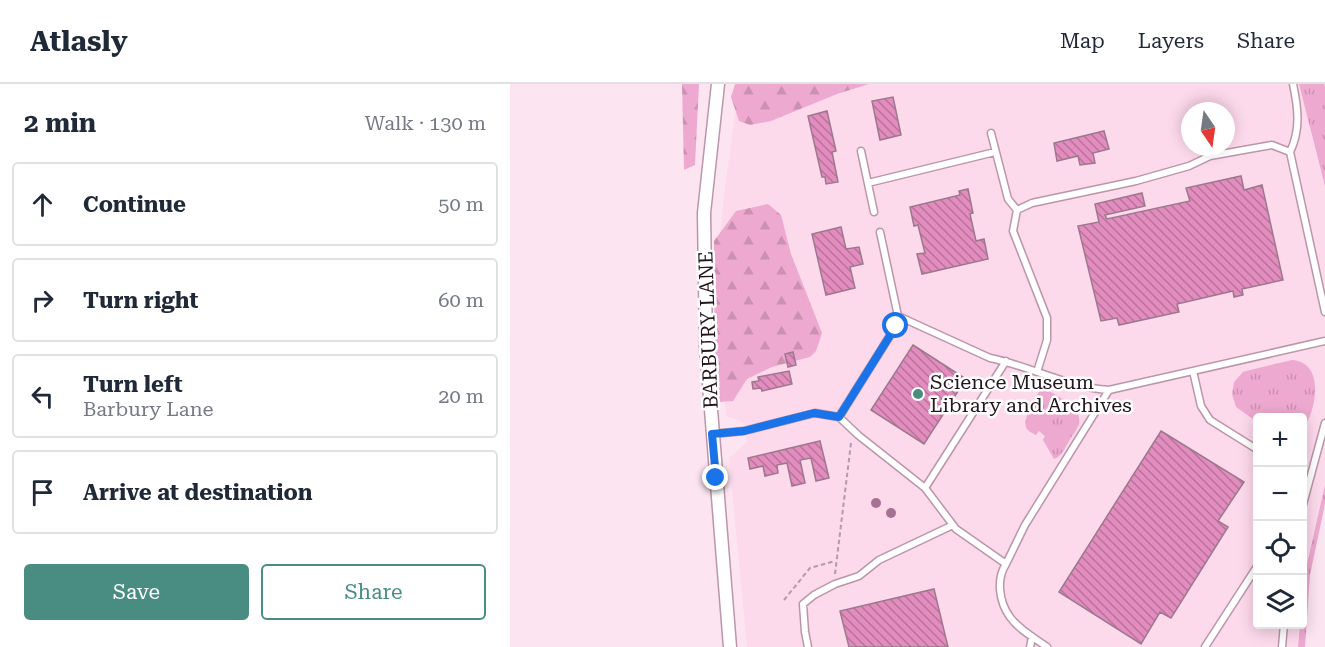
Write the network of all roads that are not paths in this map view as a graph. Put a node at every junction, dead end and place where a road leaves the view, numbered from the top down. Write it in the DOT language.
graph roads {
  1 [pos="718,84"];
  2 [pos="1293,84"];
  3 [pos="991,133"];
  4 [pos="861,151"];
  5 [pos="995,152"];
  6 [pos="1290,152"];
  7 [pos="868,183"];
  8 [pos="1017,210"];
  9 [pos="874,212"];
  10 [pos="880,232"];
  11 [pos="1325,312"];
  12 [pos="898,316"];
  13 [pos="1325,341"];
  14 [pos="1006,361"];
  15 [pos="1193,371"];
  16 [pos="1037,372"];
  17 [pos="1109,390"];
  18 [pos="839,417"];
  19 [pos="1325,423"];
  20 [pos="712,434"];
  21 [pos="1253,447"];
  22 [pos="1307,466"];
  23 [pos="1312,467"];
  24 [pos="925,488"];
  25 [pos="1307,488"];
  26 [pos="953,525"];
  27 [pos="1006,564"];
  28 [pos="1253,571"];
  29 [pos="1284,629"];
  30 [pos="1032,637"];
  31 [pos="730,647"];
  32 [pos="808,647"];
  33 [pos="1030,647"];
  34 [pos="1047,647"];
  35 [pos="1205,647"];
  36 [pos="1282,647"];
  1 -- 20 [label="street, BARBURY LANE"];
  2 -- 6 [label="lane"];
  3 -- 5 [label="lane"];
  4 -- 7 [label="lane"];
  5 -- 7 [label="lane"];
  5 -- 8 [label="lane"];
  6 -- 8 [label="lane"];
  6 -- 11 [label="lane"];
  7 -- 9 [label="lane"];
  8 -- 16 [label="lane"];
  10 -- 12 [label="lane"];
  12 -- 14 [label="lane"];
  12 -- 18 [label="lane"];
  13 -- 15 [label="lane"];
  14 -- 16 [label="lane"];
  14 -- 24 [label="lane"];
  15 -- 17 [label="lane"];
  15 -- 21 [label="lane"];
  16 -- 17 [label="lane"];
  17 -- 27 [label="lane"];
  18 -- 20 [label="lane"];
  18 -- 24 [label="lane"];
  19 -- 23 [label="lane"];
  20 -- 31 [label="street, BARBURY LANE"];
  22 -- 23 [label="lane"];
  23 -- 25 [label="lane"];
  24 -- 26 [label="lane"];
  26 -- 27 [label="lane"];
  26 -- 32 [label="lane"];
  27 -- 30 [label="lane"];
  28 -- 35 [label="lane"];
  29 -- 36 [label="lane"];
  30 -- 33 [label="lane"];
  30 -- 34 [label="lane"];
}
